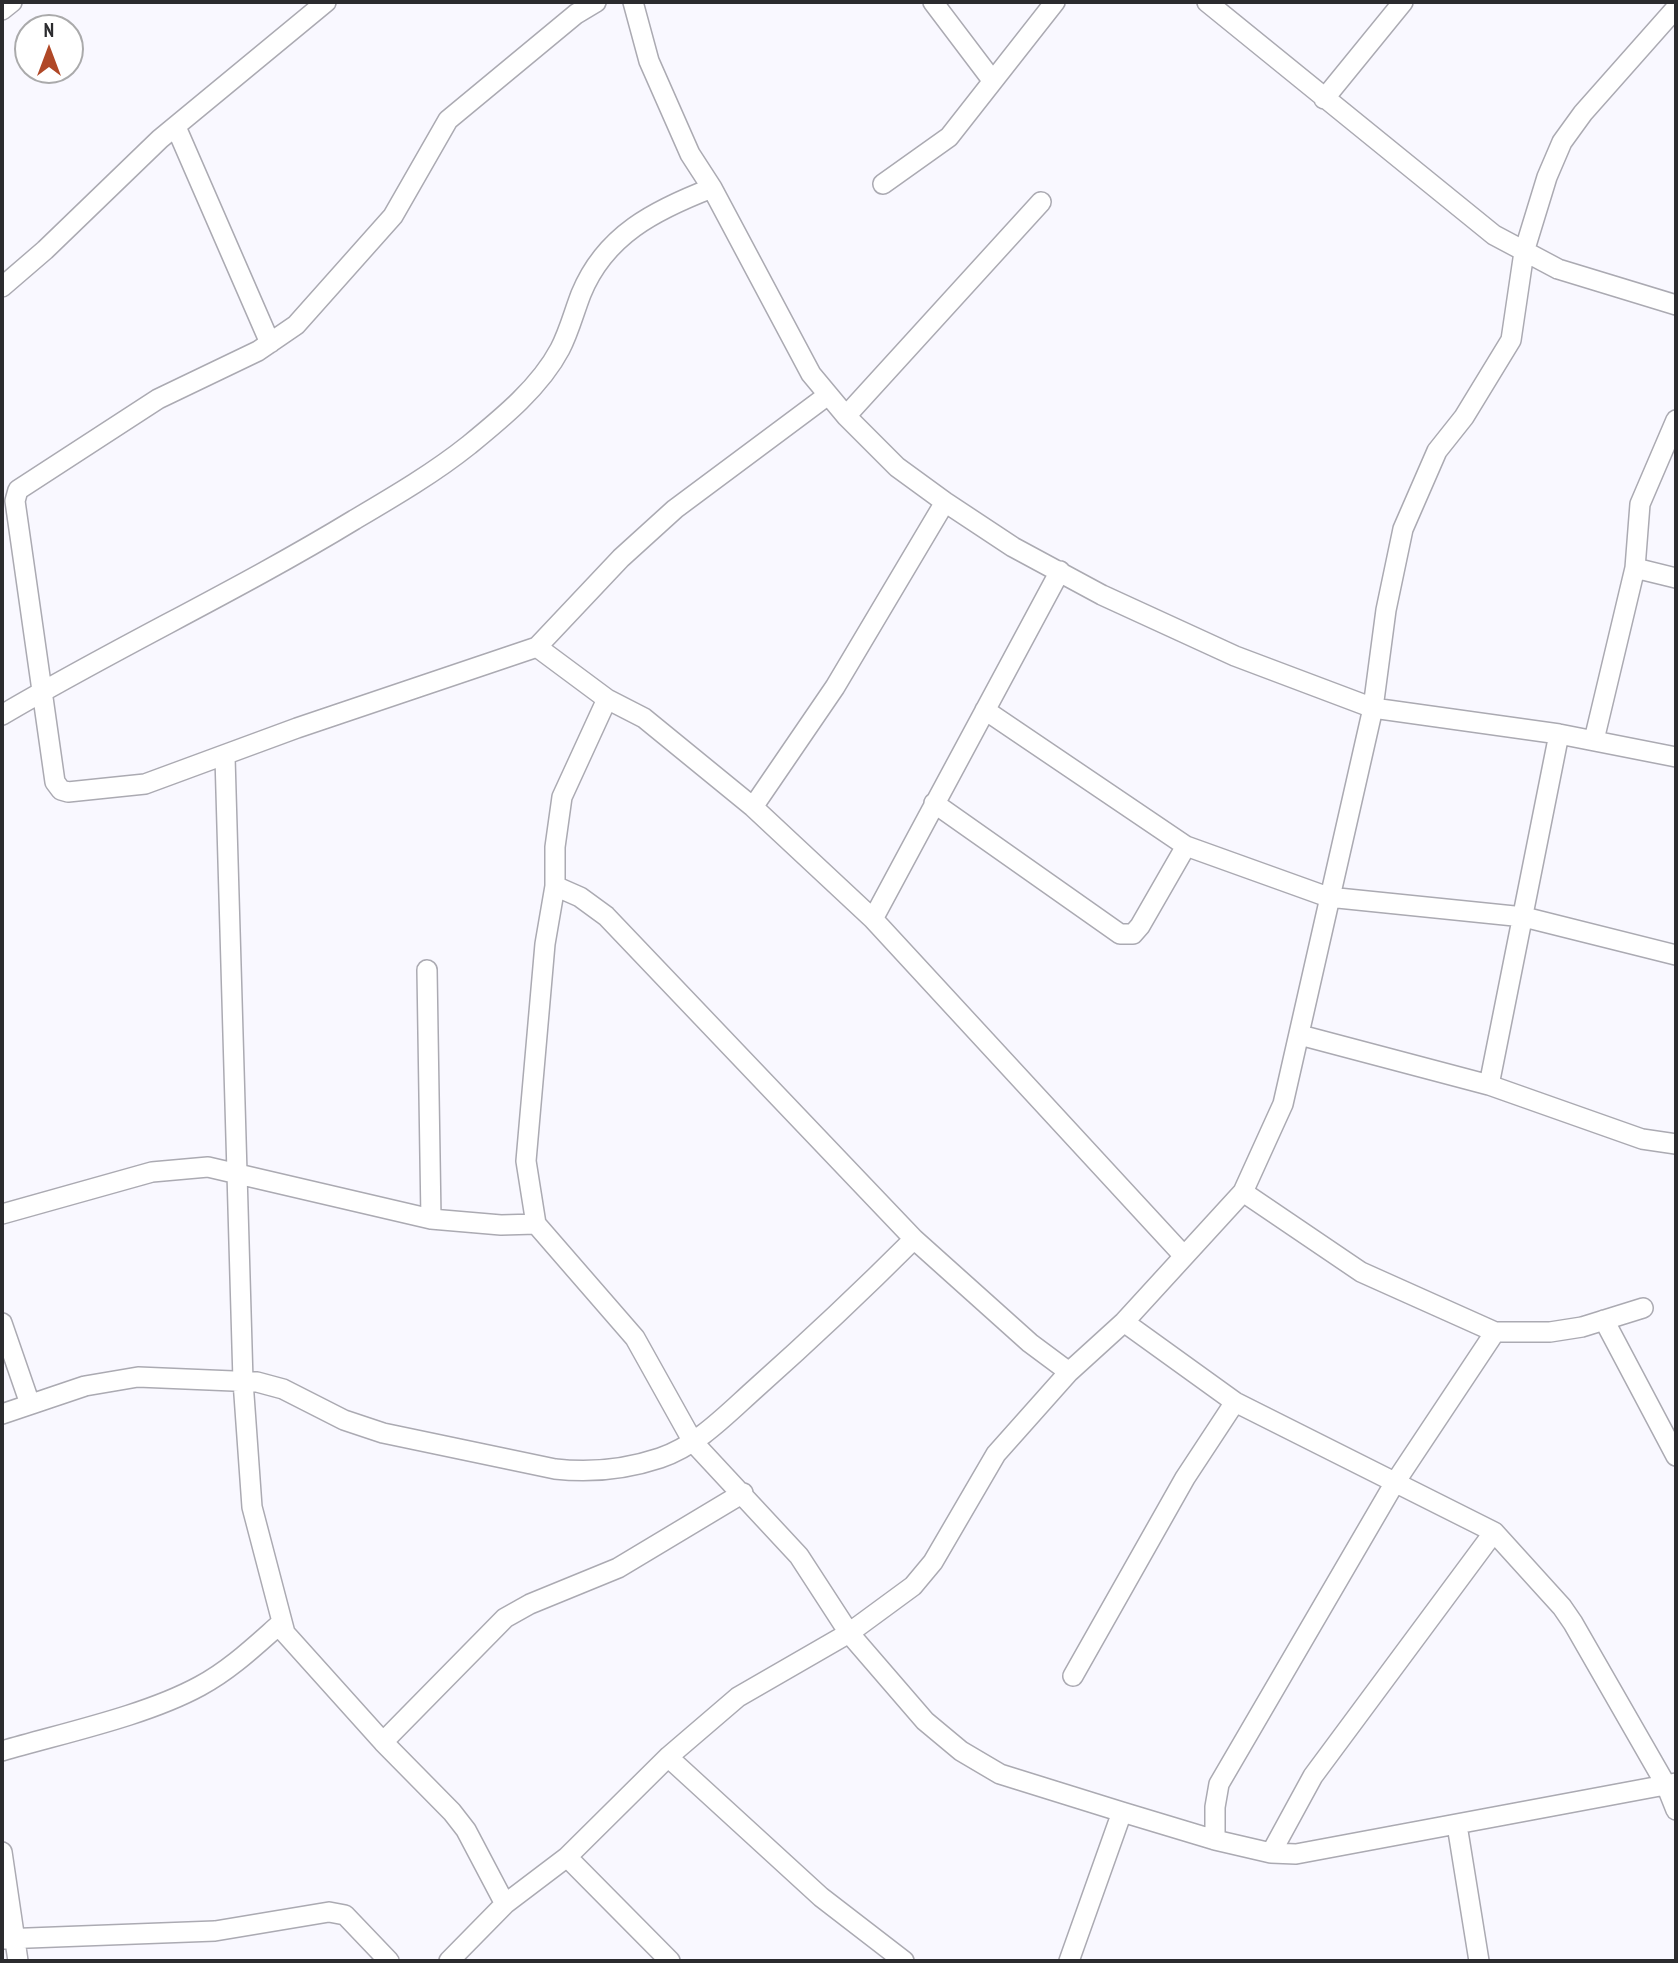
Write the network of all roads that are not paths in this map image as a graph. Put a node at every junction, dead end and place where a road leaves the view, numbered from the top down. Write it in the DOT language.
graph roads {
  1 [pos="12,2"];
  2 [pos="326,2"];
  3 [pos="596,2"];
  4 [pos="633,2"];
  5 [pos="933,2"];
  6 [pos="1055,2"];
  7 [pos="1208,2"];
  8 [pos="1403,2"];
  9 [pos="1676,8"];
  10 [pos="2,10"];
  11 [pos="992,80"];
  12 [pos="1324,99"];
  13 [pos="176,127"];
  14 [pos="883,184"];
  15 [pos="712,188"];
  16 [pos="1041,202"];
  17 [pos="1524,252"];
  18 [pos="2,287"];
  19 [pos="1676,305"];
  20 [pos="270,343"];
  21 [pos="828,395"];
  22 [pos="846,416"];
  23 [pos="1676,420"];
  24 [pos="945,502"];
  25 [pos="1635,568"];
  26 [pos="1060,571"];
  27 [pos="1676,579"];
  28 [pos="537,647"];
  29 [pos="40,693"];
  30 [pos="607,699"];
  31 [pos="1373,708"];
  32 [pos="985,710"];
  33 [pos="2,715"];
  34 [pos="1559,734"];
  35 [pos="1594,740"];
  36 [pos="225,757"];
  37 [pos="1676,757"];
  38 [pos="934,803"];
  39 [pos="753,807"];
  40 [pos="1186,846"];
  41 [pos="555,886"];
  42 [pos="1328,897"];
  43 [pos="1524,917"];
  44 [pos="873,919"];
  45 [pos="1676,955"];
  46 [pos="427,970"];
  47 [pos="1300,1035"];
  48 [pos="1489,1085"];
  49 [pos="1676,1144"];
  50 [pos="238,1173"];
  51 [pos="1243,1192"];
  52 [pos="2,1214"];
  53 [pos="431,1219"];
  54 [pos="536,1224"];
  55 [pos="914,1238"];
  56 [pos="1184,1256"];
  57 [pos="1643,1308"];
  58 [pos="1604,1320"];
  59 [pos="1124,1322"];
  60 [pos="2,1323"];
  61 [pos="1495,1332"];
  62 [pos="1069,1372"];
  63 [pos="243,1381"];
  64 [pos="1235,1402"];
  65 [pos="30,1404"];
  66 [pos="2,1414"];
  67 [pos="693,1442"];
  68 [pos="1676,1456"];
  69 [pos="1394,1484"];
  70 [pos="743,1493"];
  71 [pos="1494,1532"];
  72 [pos="280,1623"];
  73 [pos="849,1633"];
  74 [pos="1073,1676"];
  75 [pos="383,1742"];
  76 [pos="2,1751"];
  77 [pos="668,1757"];
  78 [pos="1671,1784"];
  79 [pos="1676,1810"];
  80 [pos="1122,1812"];
  81 [pos="1457,1825"];
  82 [pos="1216,1840"];
  83 [pos="2,1852"];
  84 [pos="1272,1853"];
  85 [pos="567,1857"];
  86 [pos="505,1904"];
  87 [pos="8,1938"];
  88 [pos="18,1961"];
  89 [pos="389,1961"];
  90 [pos="449,1961"];
  91 [pos="670,1961"];
  92 [pos="904,1961"];
  93 [pos="1069,1961"];
  94 [pos="1479,1961"];
  1 -- 10 [label="street"];
  2 -- 13 [label="street"];
  3 -- 20 [label="street"];
  4 -- 15 [label="street"];
  5 -- 11 [label="street"];
  6 -- 11 [label="street"];
  7 -- 12 [label="street"];
  8 -- 12 [label="street"];
  9 -- 17 [label="street"];
  11 -- 14 [label="street"];
  12 -- 17 [label="street"];
  13 -- 18 [label="street"];
  13 -- 20 [label="street"];
  15 -- 21 [label="street"];
  15 -- 29 [label="street"];
  16 -- 22 [label="street"];
  17 -- 19 [label="street"];
  17 -- 31 [label="street"];
  20 -- 29 [label="street"];
  21 -- 22 [label="street"];
  21 -- 28 [label="street"];
  22 -- 24 [label="street"];
  23 -- 25 [label="street"];
  24 -- 26 [label="street"];
  24 -- 39 [label="street"];
  25 -- 27 [label="street"];
  25 -- 35 [label="street"];
  26 -- 31 [label="street"];
  26 -- 32 [label="street"];
  28 -- 30 [label="street"];
  28 -- 36 [label="street"];
  29 -- 33 [label="street"];
  29 -- 36 [label="street"];
  30 -- 39 [label="street"];
  30 -- 41 [label="street"];
  31 -- 34 [label="street"];
  31 -- 42 [label="street"];
  32 -- 38 [label="street"];
  32 -- 40 [label="street"];
  34 -- 35 [label="street"];
  34 -- 43 [label="street"];
  35 -- 37 [label="street"];
  36 -- 50 [label="street"];
  38 -- 40 [label="street"];
  38 -- 44 [label="street"];
  39 -- 44 [label="street"];
  40 -- 42 [label="street"];
  41 -- 54 [label="street"];
  41 -- 55 [label="street"];
  42 -- 43 [label="street"];
  42 -- 47 [label="street"];
  43 -- 45 [label="street"];
  43 -- 48 [label="street"];
  44 -- 56 [label="street"];
  46 -- 53 [label="street"];
  47 -- 48 [label="street"];
  47 -- 51 [label="street"];
  48 -- 49 [label="street"];
  50 -- 52 [label="street"];
  50 -- 53 [label="street"];
  50 -- 63 [label="street"];
  51 -- 56 [label="street"];
  51 -- 61 [label="street"];
  53 -- 54 [label="street"];
  54 -- 67 [label="street"];
  55 -- 62 [label="street"];
  55 -- 67 [label="street"];
  56 -- 59 [label="street"];
  57 -- 58 [label="street"];
  58 -- 61 [label="street"];
  58 -- 68 [label="street"];
  59 -- 62 [label="street"];
  59 -- 64 [label="street"];
  60 -- 65 [label="street"];
  61 -- 69 [label="street"];
  62 -- 73 [label="street"];
  63 -- 65 [label="street"];
  63 -- 67 [label="street"];
  63 -- 72 [label="street"];
  64 -- 69 [label="street"];
  64 -- 74 [label="street"];
  65 -- 66 [label="street"];
  67 -- 70 [label="street"];
  69 -- 71 [label="street"];
  69 -- 82 [label="street"];
  70 -- 73 [label="street"];
  70 -- 75 [label="street"];
  71 -- 78 [label="street"];
  71 -- 84 [label="street"];
  72 -- 75 [label="street"];
  72 -- 76 [label="street"];
  73 -- 77 [label="street"];
  73 -- 80 [label="street"];
  75 -- 86 [label="street"];
  77 -- 85 [label="street"];
  77 -- 92 [label="street"];
  78 -- 79 [label="street"];
  78 -- 81 [label="street"];
  80 -- 82 [label="street"];
  80 -- 93 [label="street"];
  81 -- 84 [label="street"];
  81 -- 94 [label="street"];
  82 -- 84 [label="street"];
  83 -- 87 [label="street"];
  85 -- 86 [label="street"];
  85 -- 91 [label="street"];
  86 -- 90 [label="street"];
  87 -- 88 [label="street"];
  87 -- 89 [label="street"];
}
